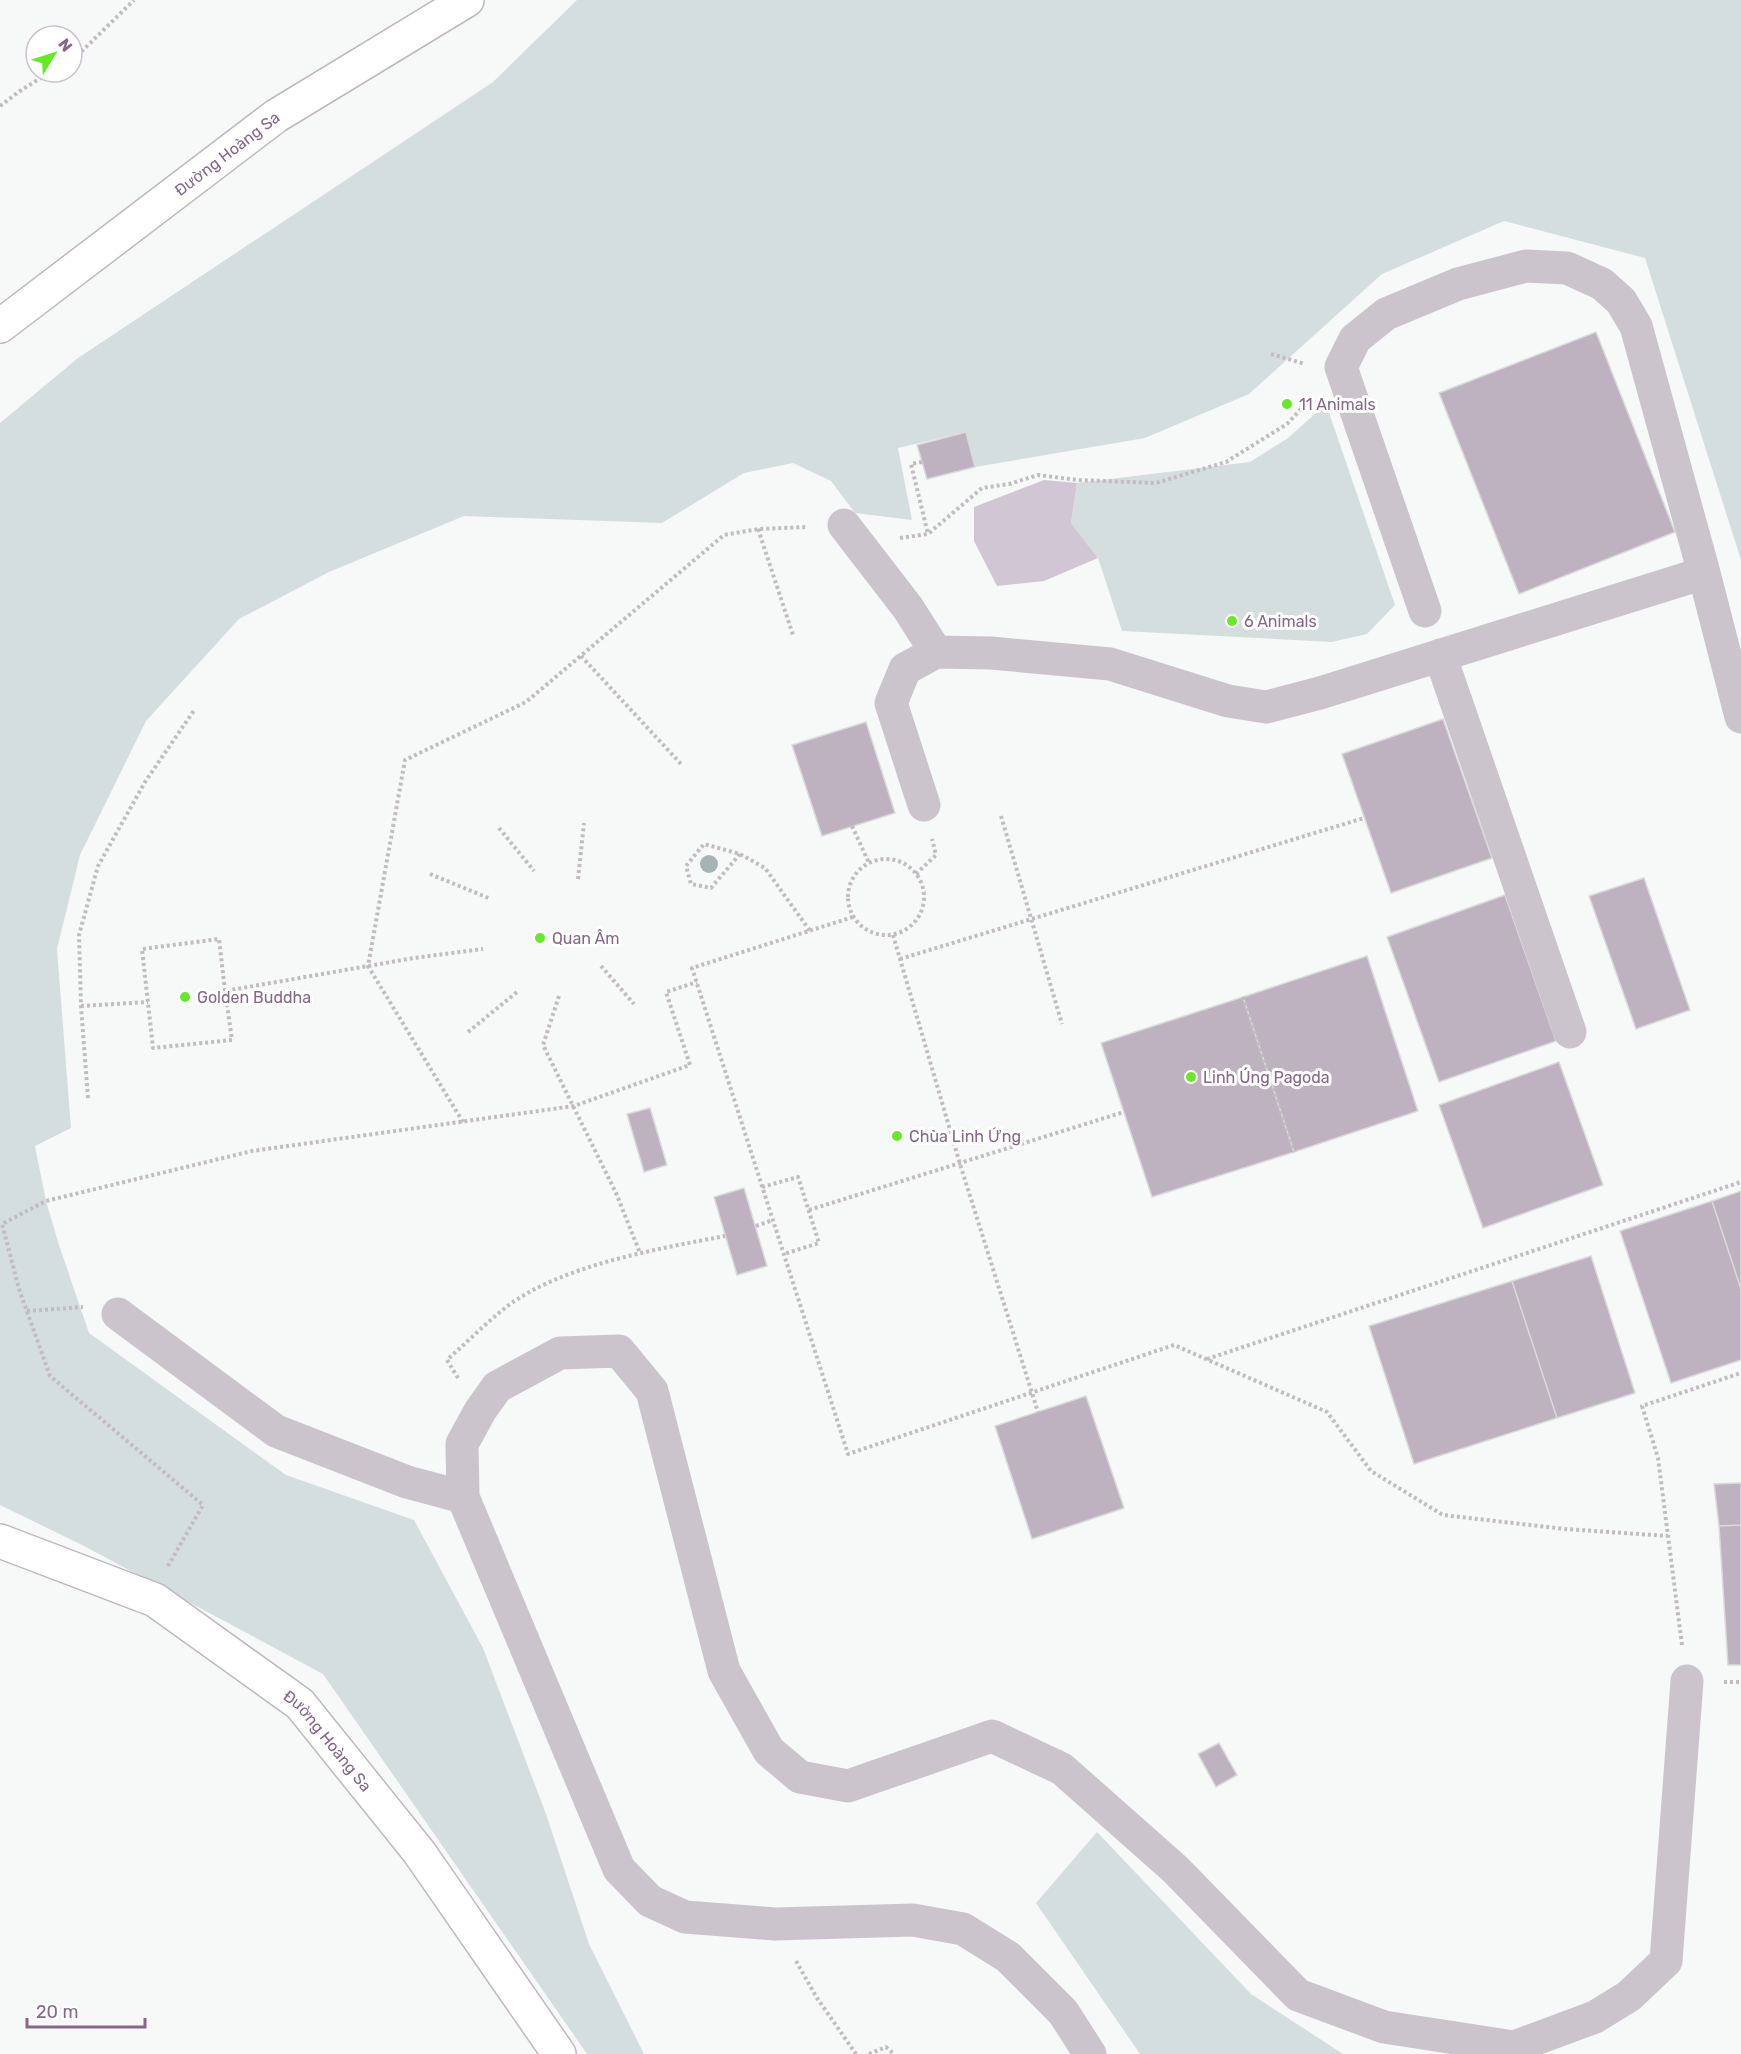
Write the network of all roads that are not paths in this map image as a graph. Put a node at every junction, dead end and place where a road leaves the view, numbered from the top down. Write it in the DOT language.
graph roads {
  1 [pos="466,0"];
  2 [pos="0,326"];
  3 [pos="844,525"];
  4 [pos="1704,573"];
  5 [pos="1425,611"];
  6 [pos="936,652"];
  7 [pos="1440,655"];
  8 [pos="1741,717"];
  9 [pos="924,805"];
  10 [pos="1570,1032"];
  11 [pos="118,1314"];
  12 [pos="463,1497"];
  13 [pos="0,1541"];
  14 [pos="1687,1681"];
  15 [pos="1514,2048"];
  16 [pos="558,2054"];
  17 [pos="1090,2054"];
  18 [pos="1560,2054"];
  1 -- 2 [label="main road, Đường Hoàng Sa"];
  3 -- 6 [label="lane"];
  4 -- 5 [label="lane"];
  4 -- 7 [label="lane"];
  4 -- 8 [label="lane"];
  6 -- 7 [label="lane"];
  6 -- 9 [label="lane"];
  7 -- 10 [label="lane"];
  11 -- 12 [label="lane"];
  12 -- 15 [label="lane"];
  12 -- 17 [label="lane"];
  13 -- 16 [label="main road, Đường Hoàng Sa"];
  14 -- 15 [label="lane"];
  15 -- 18 [label="lane"];
}
